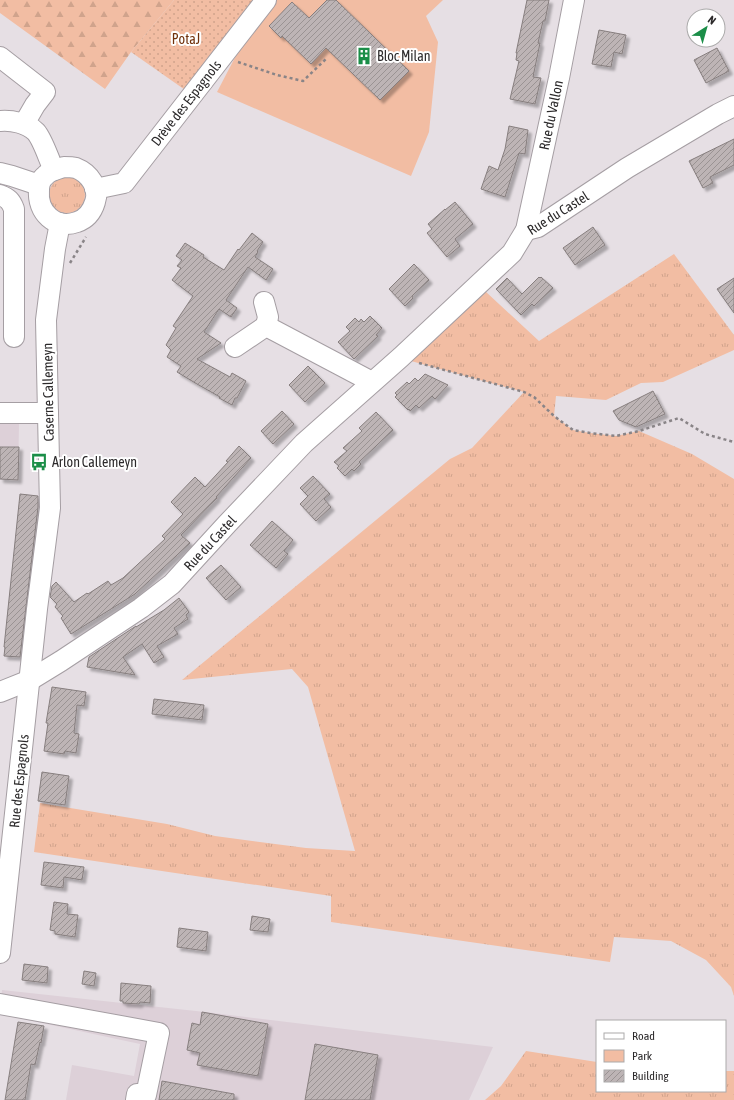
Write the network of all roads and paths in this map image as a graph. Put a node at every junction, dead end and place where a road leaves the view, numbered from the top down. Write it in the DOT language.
graph roads {
  1 [pos="266,0"];
  2 [pos="574,0"];
  3 [pos="0,57"];
  4 [pos="222,57"];
  5 [pos="327,58"];
  6 [pos="734,106"];
  7 [pos="0,121"];
  8 [pos="24,124"];
  9 [pos="54,170"];
  10 [pos="4,177"];
  11 [pos="39,185"];
  12 [pos="95,189"];
  13 [pos="0,195"];
  14 [pos="60,224"];
  15 [pos="526,230"];
  16 [pos="264,302"];
  17 [pos="266,326"];
  18 [pos="14,337"];
  19 [pos="235,347"];
  20 [pos="401,357"];
  21 [pos="372,382"];
  22 [pos="48,413"];
  23 [pos="0,414"];
  24 [pos="734,442"];
  25 [pos="30,680"];
  26 [pos="0,692"];
  27 [pos="0,953"];
  28 [pos="0,1004"];
  29 [pos="136,1100"];
  1 -- 4 [label="street, Drève des Espagnols"];
  2 -- 15 [label="street, Rue du Vallon"];
  3 -- 8 [label="street"];
  4 -- 5 [label="path"];
  4 -- 12 [label="street, Drève des Espagnols"];
  6 -- 15 [label="street, Rue du Castel"];
  7 -- 8 [label="street"];
  8 -- 9 [label="street"];
  9 -- 11 [label="street"];
  9 -- 12 [label="street"];
  10 -- 11 [label="street"];
  11 -- 14 [label="street"];
  12 -- 14 [label="street"];
  13 -- 18 [label="street"];
  14 -- 22 [label="street, Caserne Callemeyn"];
  15 -- 20 [label="street, Rue du Castel"];
  16 -- 17 [label="street"];
  17 -- 19 [label="street"];
  17 -- 21 [label="street"];
  20 -- 21 [label="street, Rue du Castel"];
  20 -- 24 [label="path"];
  21 -- 25 [label="street, Rue du Castel"];
  22 -- 23 [label="street"];
  22 -- 25 [label="street, Caserne Callemeyn"];
  25 -- 26 [label="street, Rue du Castel"];
  25 -- 27 [label="street, Rue des Espagnols"];
  28 -- 29 [label="street"];
}
